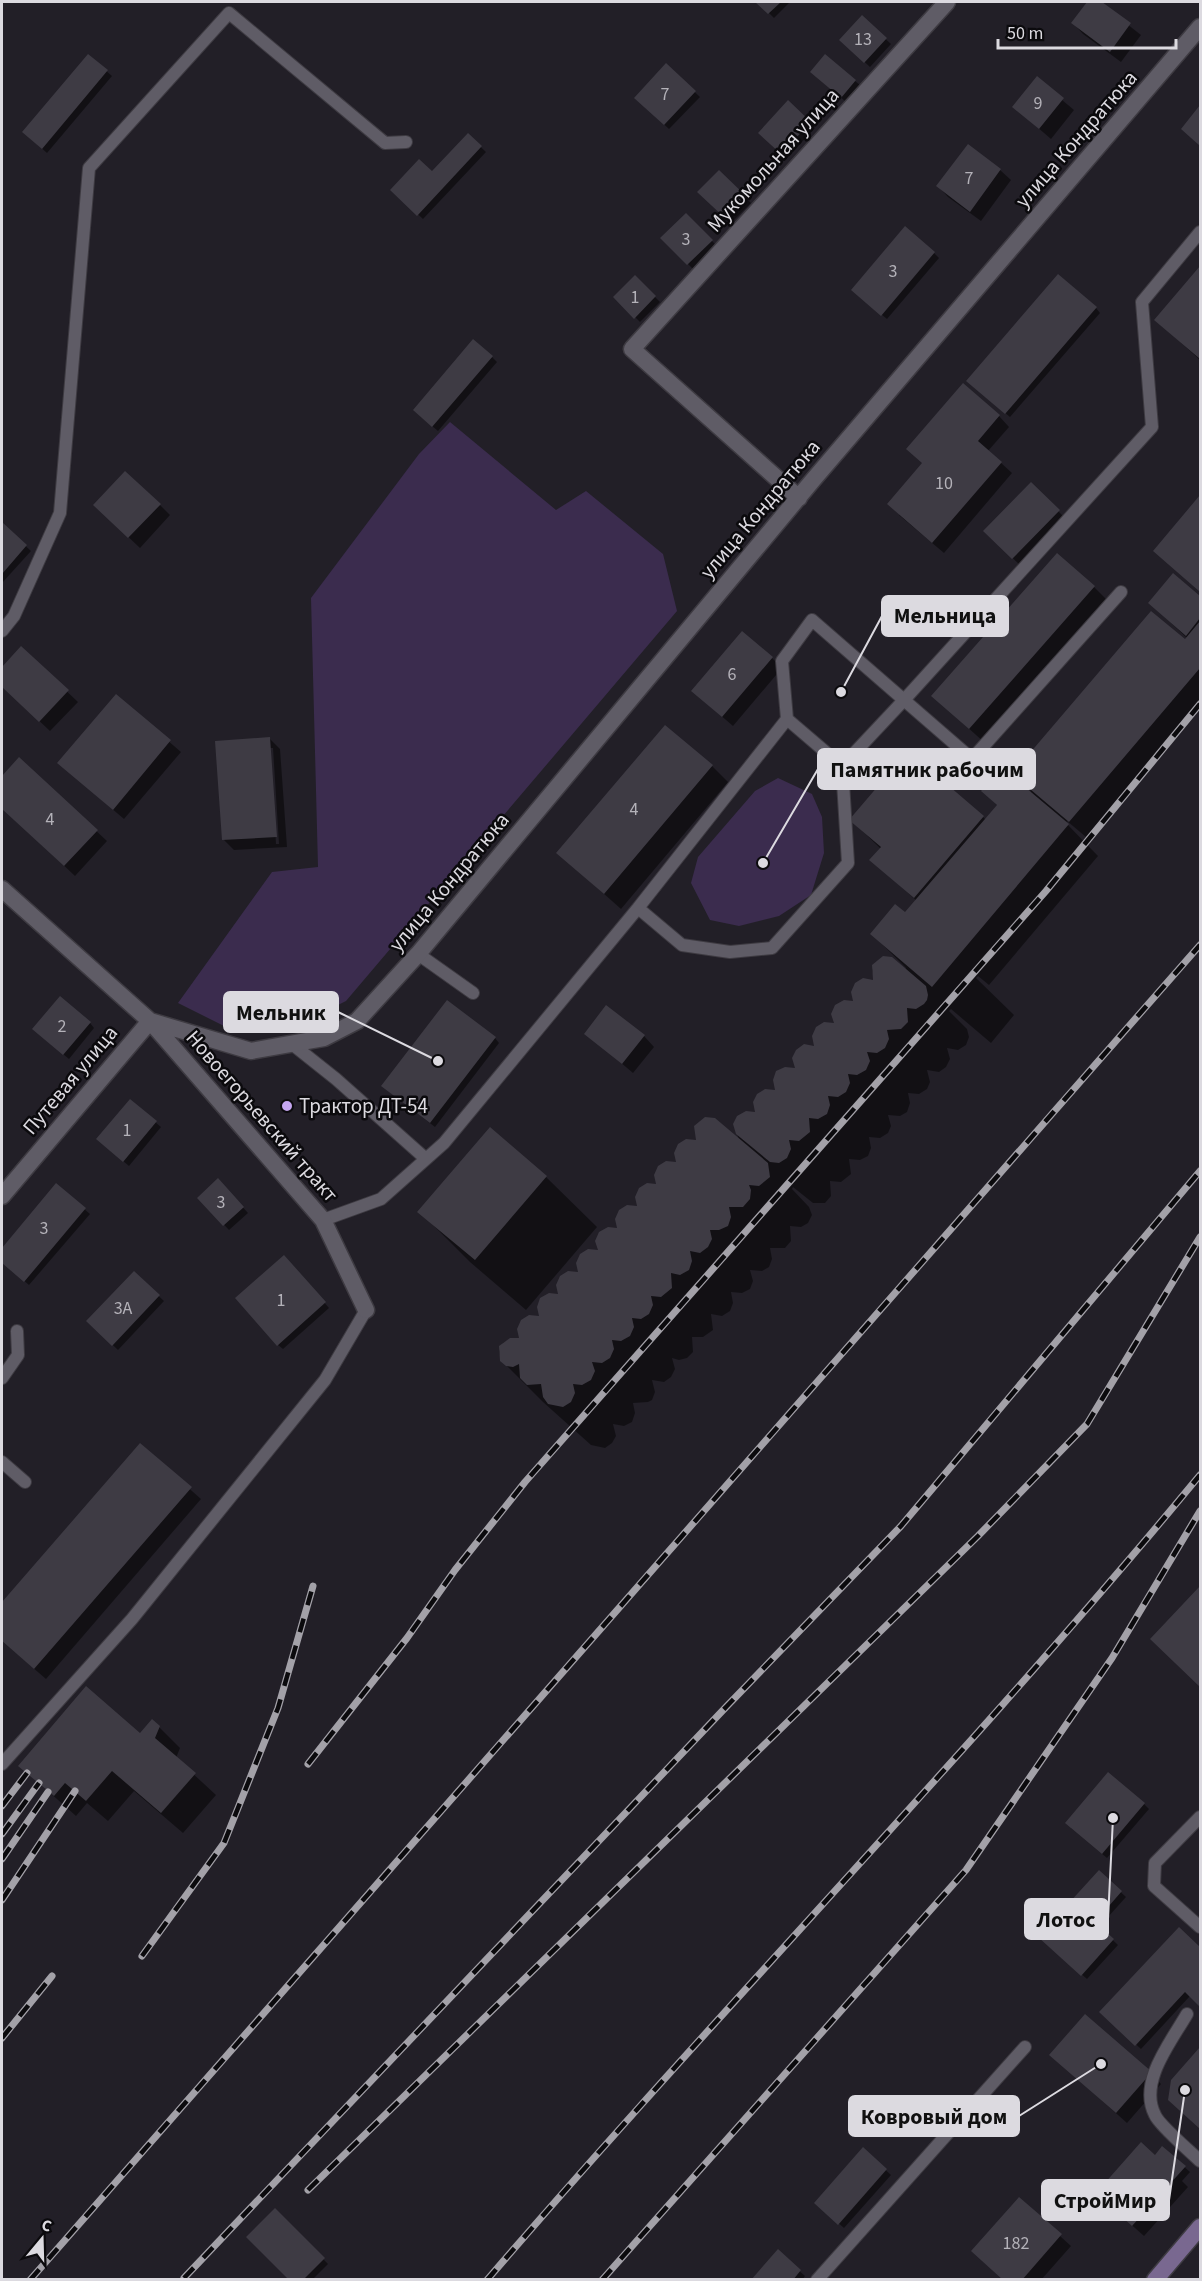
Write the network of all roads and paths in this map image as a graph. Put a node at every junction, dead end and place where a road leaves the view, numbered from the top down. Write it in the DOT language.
graph roads {
  1 [pos="947,2"];
  2 [pos="1200,27"];
  3 [pos="406,142"];
  4 [pos="1200,232"];
  5 [pos="799,498"];
  6 [pos="1121,592"];
  7 [pos="2,631"];
  8 [pos="904,700"];
  9 [pos="787,719"];
  10 [pos="842,766"];
  11 [pos="2,889"];
  12 [pos="638,908"];
  13 [pos="418,954"];
  14 [pos="473,993"];
  15 [pos="150,1021"];
  16 [pos="357,1021"];
  17 [pos="292,1044"];
  18 [pos="426,1159"];
  19 [pos="2,1196"];
  20 [pos="323,1220"];
  21 [pos="366,1310"];
  22 [pos="17,1331"];
  23 [pos="2,1378"];
  24 [pos="2,1462"];
  25 [pos="25,1482"];
  26 [pos="2,1764"];
  27 [pos="1200,1817"];
  28 [pos="1200,1927"];
  29 [pos="1187,2014"];
  30 [pos="1025,2047"];
  31 [pos="1200,2161"];
  32 [pos="1200,2227"];
  33 [pos="818,2280"];
  34 [pos="1155,2280"];
  1 -- 5 [label="street, Мукомольная улица"];
  2 -- 5 [label="street, улица Кондратюка"];
  3 -- 7 [label="lane"];
  4 -- 8 [label="lane"];
  5 -- 13 [label="street, улица Кондратюка"];
  6 -- 8 [label="lane"];
  8 -- 9 [label="lane"];
  8 -- 10 [label="lane"];
  9 -- 10 [label="lane"];
  9 -- 12 [label="lane"];
  10 -- 12 [label="lane"];
  11 -- 15 [label="street, Новоегорьевский тракт"];
  12 -- 18 [label="lane"];
  13 -- 14 [label="lane"];
  13 -- 16 [label="street, улица Кондратюка"];
  15 -- 17 [label="street, Новоегорьевский тракт"];
  15 -- 19 [label="street, Путевая улица"];
  15 -- 20 [label="street, Новоегорьевский тракт"];
  16 -- 17 [label="street, Новоегорьевский тракт"];
  17 -- 18 [label="lane"];
  18 -- 20 [label="lane"];
  20 -- 21 [label="street, Новоегорьевский тракт"];
  21 -- 26 [label="lane"];
  22 -- 23 [label="lane"];
  24 -- 25 [label="lane"];
  27 -- 28 [label="lane"];
  29 -- 31 [label="lane"];
  30 -- 33 [label="lane"];
  32 -- 34 [label="main road"];
}
